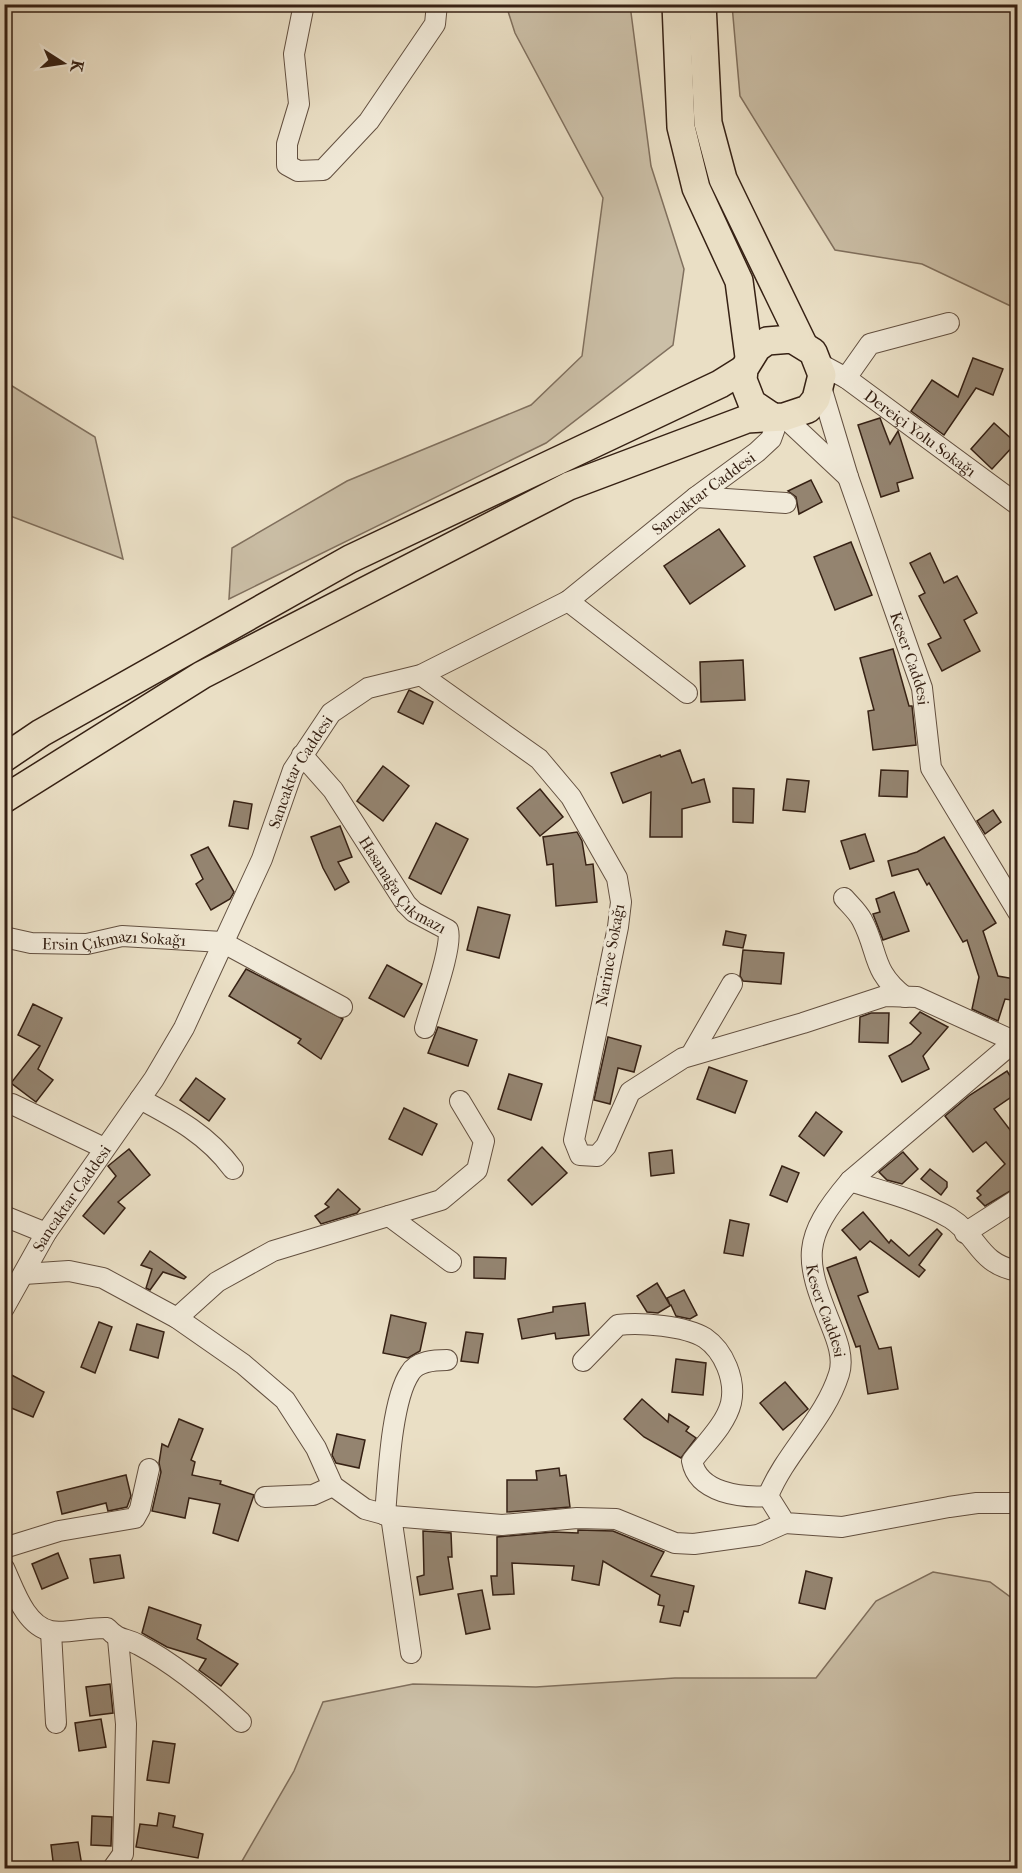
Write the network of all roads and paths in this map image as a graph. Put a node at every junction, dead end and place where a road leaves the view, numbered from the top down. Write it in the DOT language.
graph roads {
  1 [pos="304,4"];
  2 [pos="437,4"];
  3 [pos="676,4"];
  4 [pos="702,4"];
  5 [pos="949,323"];
  6 [pos="747,363"];
  7 [pos="823,368"];
  8 [pos="778,417"];
  9 [pos="848,477"];
  10 [pos="696,497"];
  11 [pos="786,503"];
  12 [pos="1017,505"];
  13 [pos="567,601"];
  14 [pos="421,675"];
  15 [pos="687,693"];
  16 [pos="302,755"];
  17 [pos="4,758"];
  18 [pos="4,799"];
  19 [pos="844,898"];
  20 [pos="1017,912"];
  21 [pos="4,937"];
  22 [pos="222,942"];
  23 [pos="732,984"];
  24 [pos="905,997"];
  25 [pos="342,1007"];
  26 [pos="425,1028"];
  27 [pos="1016,1040"];
  28 [pos="691,1055"];
  29 [pos="140,1099"];
  30 [pos="460,1101"];
  31 [pos="12,1104"];
  32 [pos="104,1148"];
  33 [pos="232,1169"];
  34 [pos="849,1181"];
  35 [pos="1017,1198"];
  36 [pos="4,1216"];
  37 [pos="388,1216"];
  38 [pos="46,1233"];
  39 [pos="965,1233"];
  40 [pos="451,1262"];
  41 [pos="1017,1271"];
  42 [pos="24,1274"];
  43 [pos="4,1308"];
  44 [pos="177,1318"];
  45 [pos="447,1360"];
  46 [pos="584,1361"];
  47 [pos="149,1469"];
  48 [pos="333,1486"];
  49 [pos="768,1496"];
  50 [pos="265,1497"];
  51 [pos="1017,1503"];
  52 [pos="388,1516"];
  53 [pos="785,1523"];
  54 [pos="4,1548"];
  55 [pos="4,1568"];
  56 [pos="51,1632"];
  57 [pos="118,1639"];
  58 [pos="411,1653"];
  59 [pos="241,1722"];
  60 [pos="56,1723"];
  61 [pos="113,1869"];
  1 -- 2 [label="street"];
  3 -- 6 [label="highway"];
  4 -- 7 [label="highway"];
  5 -- 7 [label="street"];
  6 -- 7 [label="highway"];
  6 -- 8 [label="highway"];
  6 -- 17 [label="highway"];
  7 -- 8 [label="highway"];
  7 -- 9 [label="street"];
  7 -- 12 [label="street, Dereiçi Yolu Sokağı"];
  8 -- 9 [label="street, Keser Caddesi"];
  8 -- 10 [label="street, Sancaktar Caddesi"];
  8 -- 18 [label="highway"];
  9 -- 20 [label="street, Keser Caddesi"];
  10 -- 11 [label="street"];
  10 -- 13 [label="street, Sancaktar Caddesi"];
  13 -- 14 [label="street, Sancaktar Caddesi"];
  13 -- 15 [label="street"];
  14 -- 16 [label="street, Sancaktar Caddesi"];
  14 -- 28 [label="street, Narince Sokağı"];
  16 -- 22 [label="street, Sancaktar Caddesi"];
  16 -- 26 [label="street, Hasanağa Çıkmazı"];
  19 -- 24 [label="street"];
  21 -- 22 [label="street, Ersin Çıkmazı Sokağı"];
  22 -- 25 [label="street"];
  22 -- 29 [label="street, Sancaktar Caddesi"];
  23 -- 28 [label="street"];
  24 -- 27 [label="street, Narince Sokağı"];
  24 -- 28 [label="street, Narince Sokağı"];
  27 -- 34 [label="street, Keser Caddesi"];
  29 -- 32 [label="street, Sancaktar Caddesi"];
  29 -- 33 [label="street"];
  30 -- 37 [label="street"];
  31 -- 32 [label="street"];
  32 -- 38 [label="street, Sancaktar Caddesi"];
  34 -- 39 [label="street"];
  34 -- 49 [label="street, Keser Caddesi"];
  35 -- 39 [label="street"];
  36 -- 38 [label="street"];
  37 -- 40 [label="street"];
  37 -- 44 [label="street"];
  38 -- 42 [label="street, Sancaktar Caddesi"];
  39 -- 41 [label="street"];
  42 -- 43 [label="street, Sancaktar Caddesi"];
  42 -- 44 [label="street"];
  44 -- 48 [label="street"];
  45 -- 52 [label="street"];
  46 -- 49 [label="street"];
  47 -- 54 [label="street"];
  48 -- 50 [label="street"];
  48 -- 52 [label="street"];
  49 -- 53 [label="street"];
  51 -- 53 [label="street"];
  52 -- 53 [label="street"];
  52 -- 58 [label="street"];
  55 -- 56 [label="street"];
  56 -- 57 [label="street"];
  56 -- 60 [label="street"];
  57 -- 59 [label="street"];
  57 -- 61 [label="street"];
}
